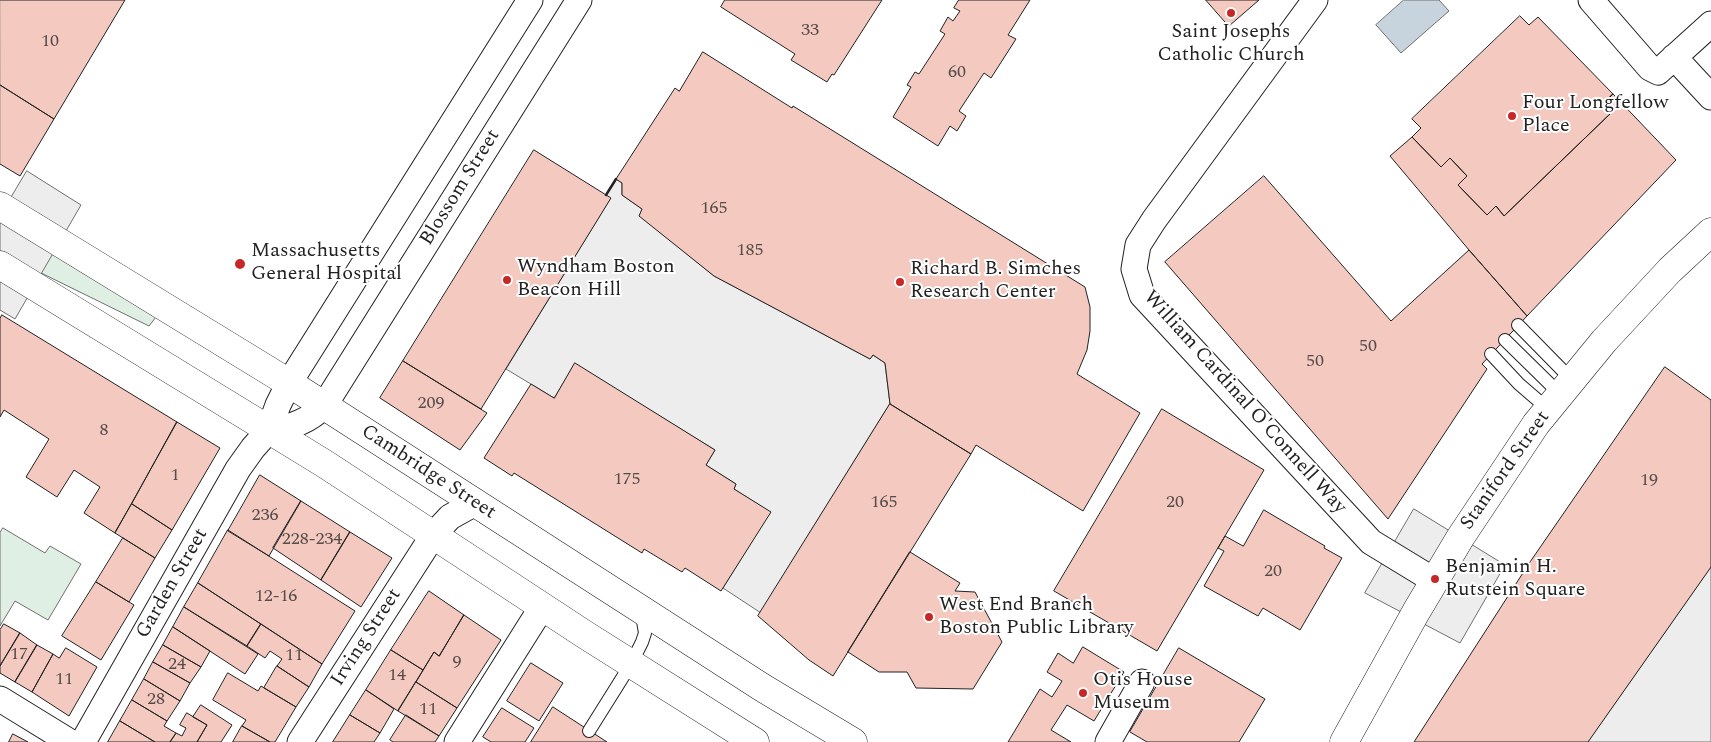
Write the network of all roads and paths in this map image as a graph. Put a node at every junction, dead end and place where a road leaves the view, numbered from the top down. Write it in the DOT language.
graph roads {
  1 [pos="579,0"];
  2 [pos="1315,0"];
  3 [pos="1591,0"];
  4 [pos="523,2"];
  5 [pos="561,29"];
  6 [pos="1709,29"];
  7 [pos="1674,57"];
  8 [pos="1711,97"];
  9 [pos="0,206"];
  10 [pos="1711,232"];
  11 [pos="1,268"];
  12 [pos="1518,325"];
  13 [pos="1505,340"];
  14 [pos="1491,354"];
  15 [pos="290,383"];
  16 [pos="1560,394"];
  17 [pos="324,406"];
  18 [pos="269,430"];
  19 [pos="475,504"];
  20 [pos="434,534"];
  21 [pos="1434,581"];
  22 [pos="635,606"];
  23 [pos="542,607"];
  24 [pos="631,664"];
  25 [pos="1142,682"];
  26 [pos="0,699"];
  27 [pos="589,731"];
  28 [pos="70,742"];
  29 [pos="83,742"];
  30 [pos="300,742"];
  31 [pos="457,742"];
  32 [pos="755,742"];
  33 [pos="853,742"];
  34 [pos="1108,742"];
  35 [pos="1344,742"];
  1 -- 5 [label="street, Blossom Street"];
  2 -- 21 [label="street, William Cardinal O'Connell Way"];
  3 -- 7 [label="street"];
  4 -- 5 [label="street"];
  4 -- 15 [label="street, Blossom Street"];
  5 -- 17 [label="street, Blossom Street"];
  6 -- 7 [label="street"];
  7 -- 8 [label="street"];
  9 -- 15 [label="main road, Cambridge Street"];
  10 -- 16 [label="main road, Staniford Street"];
  11 -- 18 [label="main road"];
  12 -- 16 [label="lane"];
  13 -- 16 [label="lane"];
  14 -- 16 [label="lane"];
  15 -- 17 [label="main road, Cambridge Street"];
  15 -- 18 [label="street, Blossom Street"];
  16 -- 21 [label="main road, Staniford Street"];
  17 -- 18 [label="street, Blossom Street"];
  17 -- 19 [label="main road, Cambridge Street"];
  18 -- 20 [label="main road"];
  18 -- 29 [label="street, Garden Street"];
  19 -- 20 [label="street, Irving Street"];
  19 -- 22 [label="main road, Cambridge Street"];
  20 -- 23 [label="main road"];
  20 -- 30 [label="street, Irving Street"];
  21 -- 35 [label="main road, Staniford Street"];
  22 -- 24 [label="lane"];
  22 -- 33 [label="main road, Cambridge Street"];
  23 -- 24 [label="main road"];
  23 -- 31 [label="street"];
  24 -- 27 [label="lane"];
  24 -- 32 [label="main road"];
  25 -- 34 [label="street"];
  26 -- 28 [label="street"];
}
